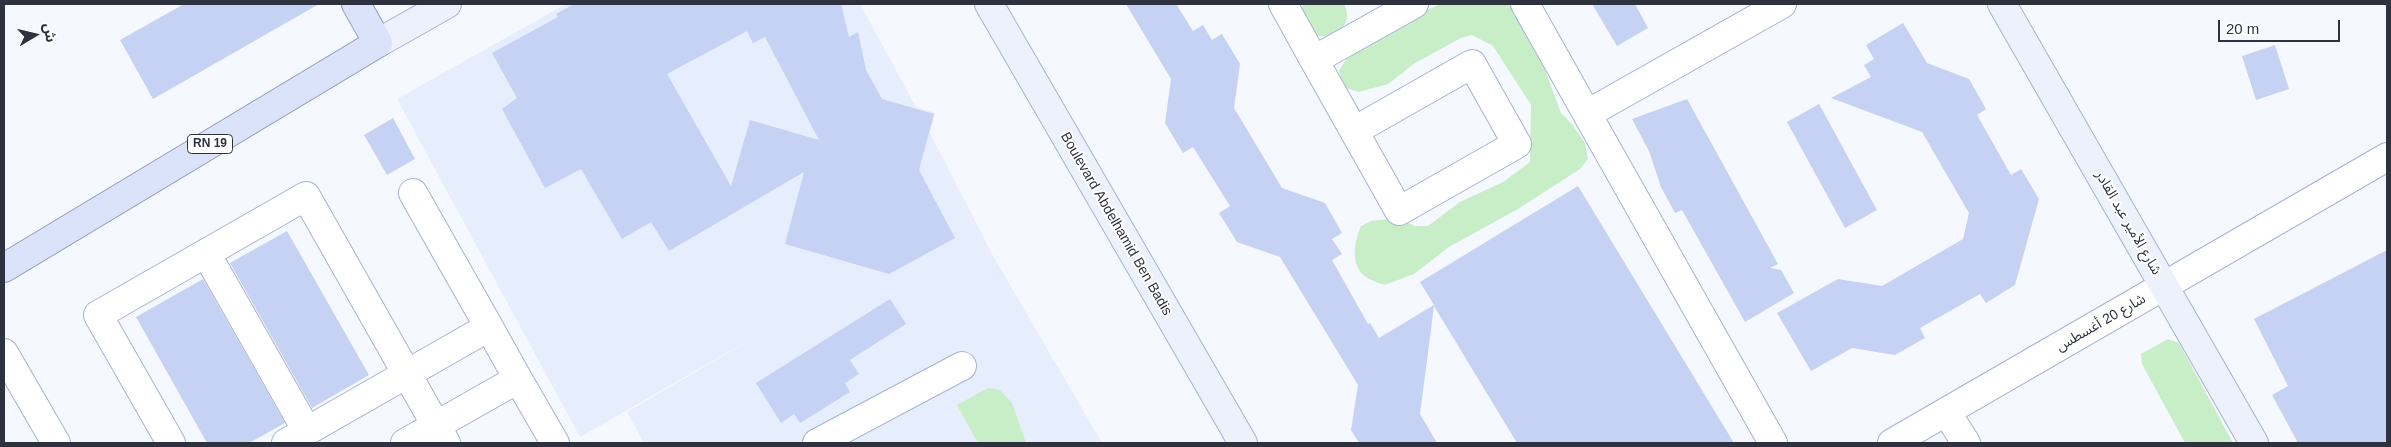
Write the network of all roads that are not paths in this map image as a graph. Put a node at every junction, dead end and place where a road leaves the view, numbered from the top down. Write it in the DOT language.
graph roads {
  1 [pos="356,4"];
  2 [pos="446,4"];
  3 [pos="990,4"];
  4 [pos="1282,4"];
  5 [pos="1414,4"];
  6 [pos="1526,4"];
  7 [pos="1782,4"];
  8 [pos="2002,4"];
  9 [pos="378,43"];
  10 [pos="1314,60"];
  11 [pos="1587,114"];
  12 [pos="1354,131"];
  13 [pos="2387,157"];
  14 [pos="413,193"];
  15 [pos="206,253"];
  16 [pos="4,268"];
  17 [pos="2164,287"];
  18 [pos="489,327"];
  19 [pos="4,353"];
  20 [pos="962,366"];
  21 [pos="407,374"];
  22 [pos="518,379"];
  23 [pos="1947,413"];
  24 [pos="441,434"];
  25 [pos="297,437"];
  26 [pos="56,443"];
  27 [pos="171,443"];
  28 [pos="405,443"];
  29 [pos="555,443"];
  30 [pos="817,443"];
  31 [pos="1243,443"];
  32 [pos="1773,443"];
  33 [pos="1892,443"];
  34 [pos="1966,443"];
  35 [pos="2254,443"];
  1 -- 9 [label="main road"];
  2 -- 9 [label="main road"];
  3 -- 31 [label="main road, Boulevard Abdelhamid Ben Badis"];
  4 -- 10 [label="street"];
  5 -- 10 [label="street"];
  6 -- 11 [label="street"];
  7 -- 11 [label="street"];
  8 -- 17 [label="main road, شارع الأمير عبد القادر"];
  9 -- 16 [label="main road, RN 19"];
  10 -- 12 [label="street"];
  11 -- 32 [label="street"];
  12 -- 12 [label="street"];
  13 -- 17 [label="street, شارع 20 أغسطس"];
  14 -- 18 [label="street"];
  15 -- 21 [label="street"];
  15 -- 25 [label="street"];
  15 -- 27 [label="street"];
  17 -- 23 [label="street, شارع 20 أغسطس"];
  17 -- 35 [label="main road, شارع الأمير عبد القادر"];
  18 -- 21 [label="street"];
  18 -- 22 [label="street"];
  19 -- 26 [label="street"];
  20 -- 30 [label="street"];
  21 -- 24 [label="street"];
  21 -- 25 [label="street"];
  22 -- 24 [label="street"];
  22 -- 29 [label="street"];
  23 -- 33 [label="street, شارع 20 أغسطس"];
  23 -- 34 [label="street"];
  24 -- 28 [label="street"];
}
